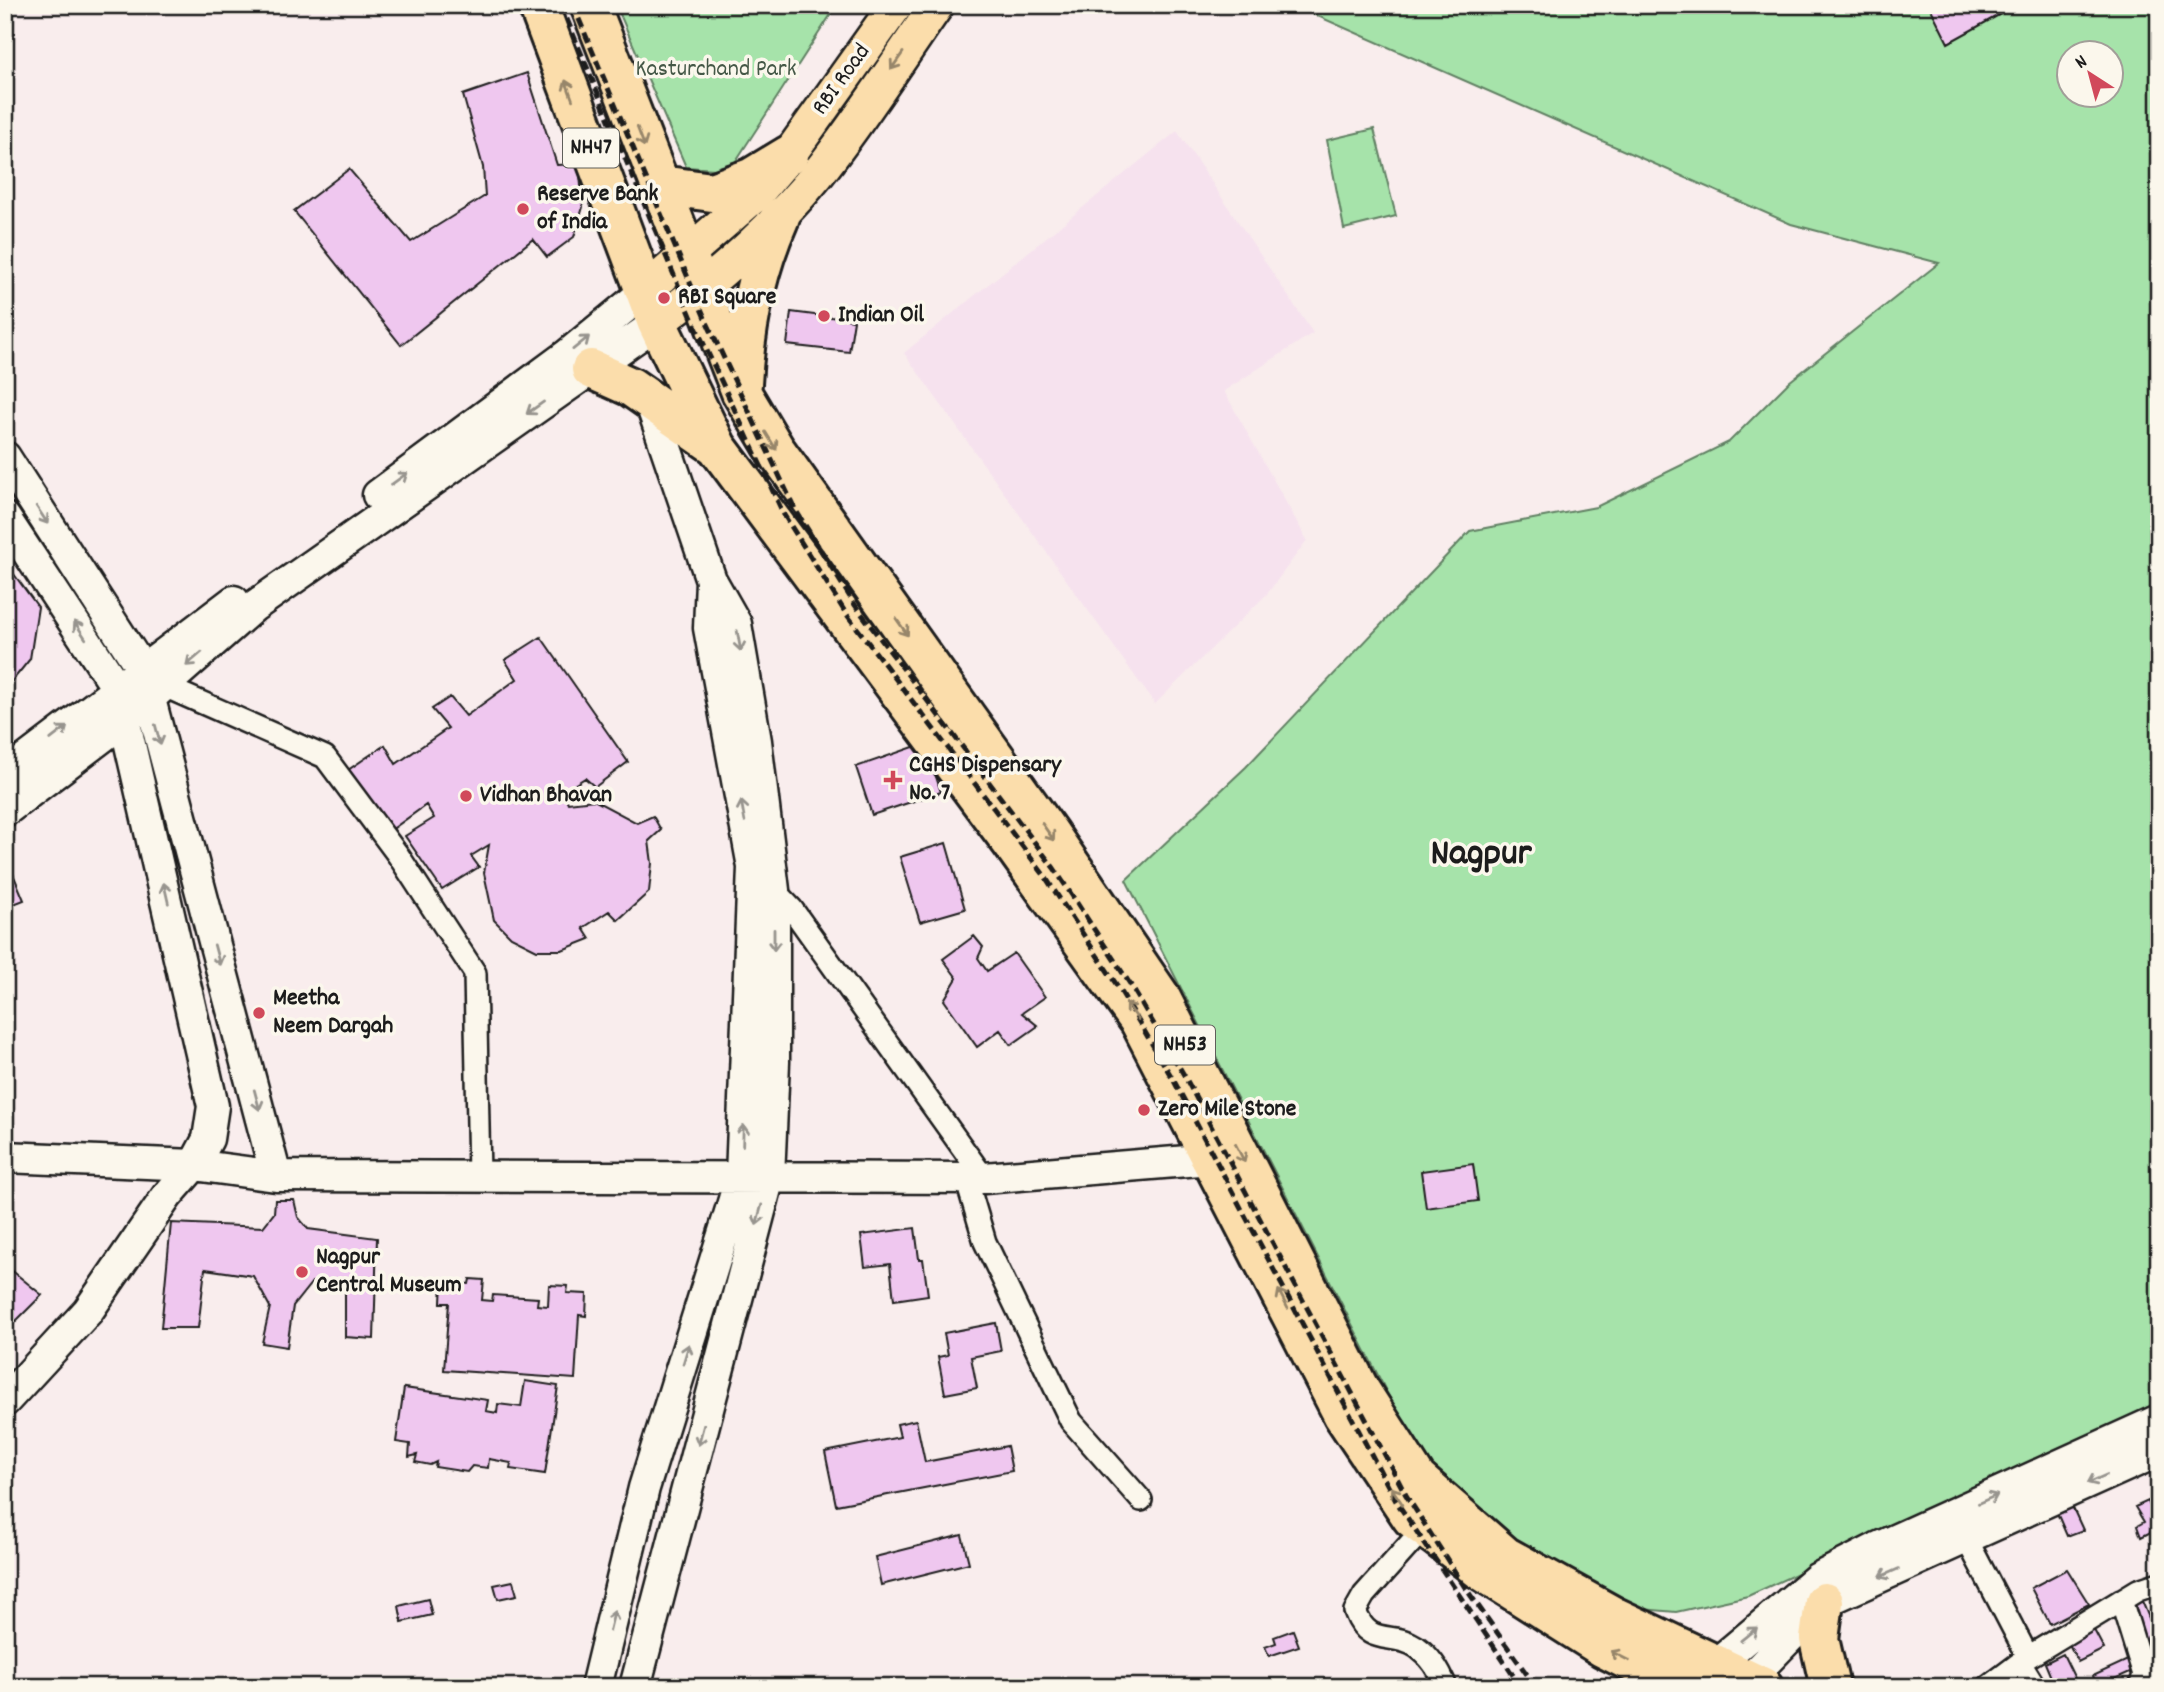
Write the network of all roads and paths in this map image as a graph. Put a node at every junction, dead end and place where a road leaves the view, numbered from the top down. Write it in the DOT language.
graph roads {
  1 [pos="538,5"];
  2 [pos="590,5"];
  3 [pos="896,5"];
  4 [pos="937,5"];
  5 [pos="789,155"];
  6 [pos="660,185"];
  7 [pos="780,217"];
  8 [pos="687,254"];
  9 [pos="700,291"];
  10 [pos="650,307"];
  11 [pos="591,369"];
  12 [pos="741,392"];
  13 [pos="650,401"];
  14 [pos="717,447"];
  15 [pos="5,457"];
  16 [pos="5,518"];
  17 [pos="711,580"];
  18 [pos="117,688"];
  19 [pos="145,693"];
  20 [pos="5,775"];
  21 [pos="5,811"];
  22 [pos="753,867"];
  23 [pos="774,890"];
  24 [pos="5,1157"];
  25 [pos="1211,1159"];
  26 [pos="194,1166"];
  27 [pos="276,1176"];
  28 [pos="479,1176"];
  29 [pos="755,1177"];
  30 [pos="975,1178"];
  31 [pos="5,1401"];
  32 [pos="2159,1420"];
  33 [pos="2159,1451"];
  34 [pos="1141,1500"];
  35 [pos="639,1510"];
  36 [pos="677,1526"];
  37 [pos="1424,1527"];
  38 [pos="1959,1531"];
  39 [pos="2159,1583"];
  40 [pos="2121,1600"];
  41 [pos="1824,1602"];
  42 [pos="2024,1660"];
  43 [pos="1734,1681"];
  44 [pos="596,1687"];
  45 [pos="635,1687"];
  46 [pos="1446,1687"];
  47 [pos="1681,1687"];
  48 [pos="1830,1687"];
  49 [pos="1987,1687"];
  50 [pos="2035,1687"];
  51 [pos="2140,1687"];
  10 -- 1 [label="highway, NH47, one-way"];
  2 -- 6 [label="highway, NH47, one-way"];
  3 -- 5 [label="main road, RBI Road"];
  4 -- 7 [label="main road, one-way"];
  5 -- 6 [label="highway"];
  5 -- 8 [label="main road, RBI Road"];
  6 -- 8 [label="highway, NH47"];
  7 -- 9 [label="main road"];
  7 -- 12 [label="highway"];
  8 -- 9 [label="highway, NH47"];
  8 -- 10 [label="main road, RBI Road"];
  9 -- 10 [label="main road"];
  9 -- 12 [label="highway, NH53"];
  10 -- 11 [label="street"];
  10 -- 14 [label="highway, NH53"];
  19 -- 10 [label="street, one-way"];
  11 -- 13 [label="highway"];
  11 -- 19 [label="street, one-way"];
  12 -- 43 [label="highway, NH53, one-way"];
  13 -- 14 [label="highway"];
  13 -- 17 [label="street"];
  25 -- 14 [label="highway, NH53, one-way"];
  15 -- 19 [label="street, one-way"];
  18 -- 16 [label="street, one-way"];
  22 -- 17 [label="street, one-way"];
  17 -- 23 [label="street, one-way"];
  18 -- 19 [label="street"];
  20 -- 18 [label="street, one-way"];
  19 -- 21 [label="street"];
  26 -- 19 [label="street, one-way"];
  19 -- 27 [label="street, one-way"];
  19 -- 28 [label="street"];
  22 -- 23 [label="street"];
  29 -- 22 [label="street, one-way"];
  23 -- 29 [label="street, one-way"];
  23 -- 30 [label="street"];
  24 -- 26 [label="street"];
  25 -- 30 [label="street"];
  37 -- 25 [label="highway, NH53, one-way"];
  26 -- 27 [label="street"];
  26 -- 31 [label="street"];
  27 -- 28 [label="street"];
  28 -- 29 [label="street"];
  29 -- 30 [label="street"];
  35 -- 29 [label="street, one-way"];
  29 -- 36 [label="street, one-way"];
  30 -- 34 [label="street"];
  38 -- 32 [label="street, one-way"];
  33 -- 38 [label="street, one-way"];
  35 -- 36 [label="street"];
  44 -- 35 [label="street, one-way"];
  36 -- 45 [label="street"];
  37 -- 46 [label="street"];
  47 -- 37 [label="highway, NH53, one-way"];
  38 -- 41 [label="street, one-way"];
  38 -- 42 [label="street"];
  43 -- 38 [label="street, one-way"];
  39 -- 40 [label="street"];
  40 -- 42 [label="street"];
  40 -- 51 [label="street"];
  41 -- 43 [label="street"];
  41 -- 48 [label="highway"];
  42 -- 49 [label="street"];
  42 -- 50 [label="street"];
}
